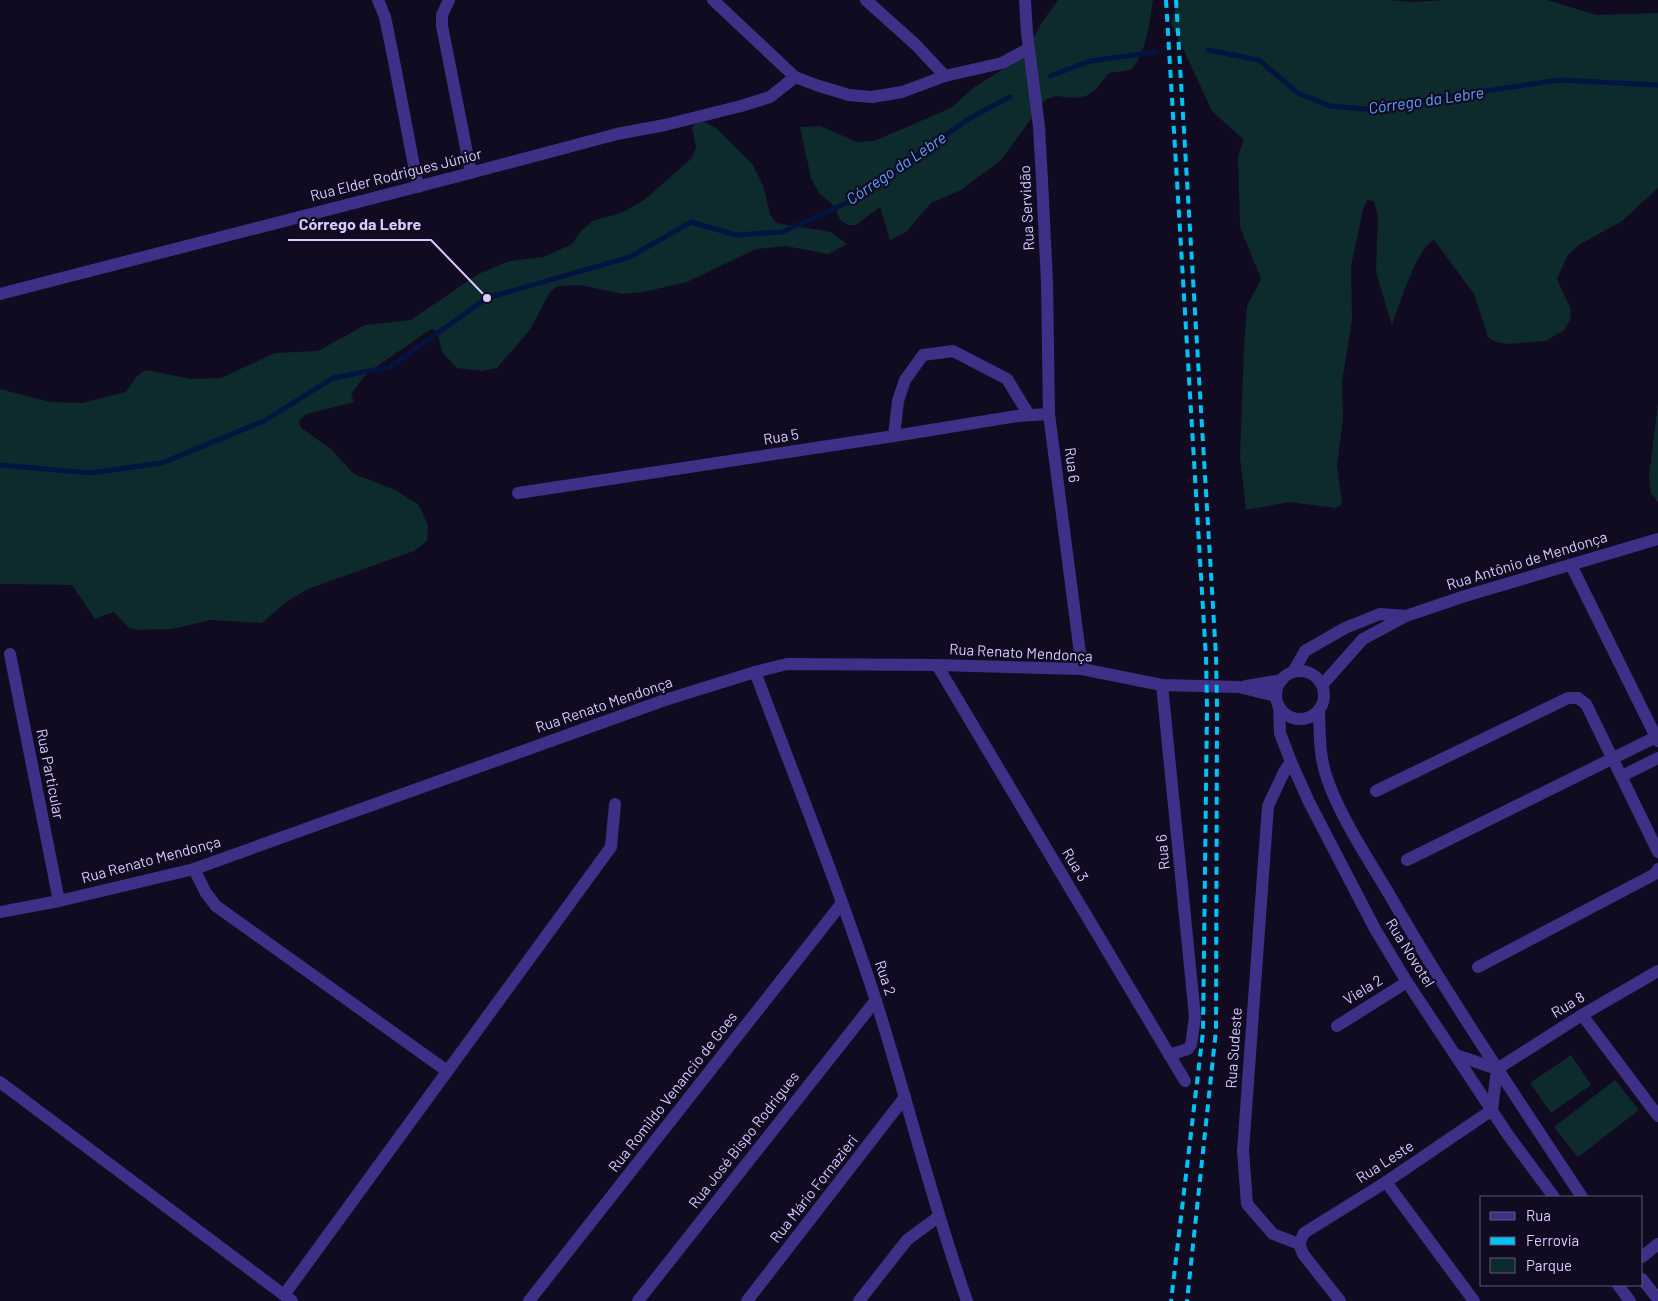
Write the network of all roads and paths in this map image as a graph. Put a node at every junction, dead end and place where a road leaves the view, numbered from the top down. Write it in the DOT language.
graph roads {
  1 [pos="378,0"];
  2 [pos="449,0"];
  3 [pos="713,0"];
  4 [pos="866,0"];
  5 [pos="1026,0"];
  6 [pos="1028,50"];
  7 [pos="945,76"];
  8 [pos="795,77"];
  9 [pos="471,173"];
  10 [pos="418,187"];
  11 [pos="0,294"];
  12 [pos="1049,414"];
  13 [pos="1029,415"];
  14 [pos="894,436"];
  15 [pos="518,493"];
  16 [pos="1658,539"];
  17 [pos="1571,565"];
  18 [pos="1406,616"];
  19 [pos="10,654"];
  20 [pos="937,665"];
  21 [pos="1082,669"];
  22 [pos="755,672"];
  23 [pos="1293,672"];
  24 [pos="1282,680"];
  25 [pos="1162,684"];
  26 [pos="1322,684"];
  27 [pos="1239,687"];
  28 [pos="1278,701"];
  29 [pos="1319,710"];
  30 [pos="1657,739"];
  31 [pos="1613,758"];
  32 [pos="1658,758"];
  33 [pos="1291,762"];
  34 [pos="1622,776"];
  35 [pos="1376,791"];
  36 [pos="614,804"];
  37 [pos="1658,852"];
  38 [pos="1407,860"];
  39 [pos="194,868"];
  40 [pos="1658,868"];
  41 [pos="59,901"];
  42 [pos="842,903"];
  43 [pos="0,912"];
  44 [pos="1478,967"];
  45 [pos="1658,971"];
  46 [pos="1407,982"];
  47 [pos="876,1000"];
  48 [pos="1582,1015"];
  49 [pos="1337,1026"];
  50 [pos="1169,1055"];
  51 [pos="1456,1055"];
  52 [pos="1497,1069"];
  53 [pos="447,1071"];
  54 [pos="1185,1081"];
  55 [pos="0,1082"];
  56 [pos="906,1097"];
  57 [pos="1492,1110"];
  58 [pos="1658,1116"];
  59 [pos="1386,1182"];
  60 [pos="1553,1196"];
  61 [pos="1581,1196"];
  62 [pos="938,1217"];
  63 [pos="1299,1244"];
  64 [pos="1658,1244"];
  65 [pos="1643,1256"];
  66 [pos="1643,1280"];
  67 [pos="1619,1286"];
  68 [pos="288,1298"];
  69 [pos="1658,1299"];
  70 [pos="966,1300"];
  71 [pos="529,1301"];
  72 [pos="638,1301"];
  73 [pos="747,1301"];
  74 [pos="859,1301"];
  75 [pos="1340,1301"];
  76 [pos="1474,1301"];
  77 [pos="1630,1301"];
  1 -- 10 [label="street"];
  2 -- 9 [label="street"];
  3 -- 8 [label="street"];
  4 -- 7 [label="street"];
  5 -- 6 [label="street, Rua Servidão"];
  6 -- 7 [label="street"];
  6 -- 12 [label="street, Rua Servidão"];
  7 -- 8 [label="street"];
  8 -- 9 [label="street, Rua Elder Rodrigues Júnior"];
  9 -- 10 [label="street, Rua Elder Rodrigues Júnior"];
  10 -- 11 [label="street, Rua Elder Rodrigues Júnior"];
  12 -- 13 [label="street, Rua 5"];
  12 -- 21 [label="street, Rua 6"];
  13 -- 14 [label="street, Rua 5"];
  13 -- 14 [label="street"];
  14 -- 15 [label="street, Rua 5"];
  16 -- 17 [label="street, Rua Antônio de Mendonça"];
  17 -- 18 [label="street, Rua Antônio de Mendonça"];
  17 -- 30 [label="street"];
  18 -- 23 [label="street, Rua Antônio de Mendonça"];
  18 -- 26 [label="street, Rua Antônio de Mendonça"];
  19 -- 41 [label="street, Rua Particular"];
  20 -- 21 [label="street, Rua Renato Mendonça"];
  20 -- 22 [label="street, Rua Renato Mendonça"];
  20 -- 50 [label="street, Rua 3"];
  21 -- 25 [label="street, Rua Renato Mendonça"];
  22 -- 39 [label="street, Rua Renato Mendonça"];
  22 -- 42 [label="street, Rua 2"];
  23 -- 24 [label="street"];
  23 -- 26 [label="street"];
  24 -- 27 [label="street, Rua Renato Mendonça"];
  24 -- 28 [label="street"];
  25 -- 27 [label="street, Rua Renato Mendonça"];
  25 -- 50 [label="street, Rua 6"];
  26 -- 29 [label="street"];
  27 -- 28 [label="street, Rua Renato Mendonça"];
  28 -- 29 [label="street"];
  28 -- 33 [label="street, Rua Novotel"];
  29 -- 52 [label="street, Rua Novotel"];
  30 -- 31 [label="street"];
  31 -- 34 [label="street"];
  31 -- 35 [label="street"];
  31 -- 38 [label="street"];
  32 -- 34 [label="street"];
  33 -- 46 [label="street, Rua Novotel"];
  33 -- 63 [label="street, Rua Sudeste"];
  34 -- 37 [label="street"];
  36 -- 53 [label="street"];
  39 -- 41 [label="street, Rua Renato Mendonça"];
  39 -- 53 [label="street"];
  40 -- 44 [label="street"];
  41 -- 43 [label="street, Rua Renato Mendonça"];
  42 -- 47 [label="street, Rua 2"];
  42 -- 71 [label="street, Rua Romildo Venancio de Goes"];
  45 -- 48 [label="street, Rua 8"];
  46 -- 49 [label="street, Viela 2"];
  46 -- 51 [label="street, Rua Novotel"];
  47 -- 56 [label="street, Rua 2"];
  47 -- 72 [label="street, Rua José Bispo Rodrigues"];
  48 -- 52 [label="street, Rua 8"];
  48 -- 58 [label="street"];
  50 -- 54 [label="street, Rua 3"];
  51 -- 52 [label="street"];
  51 -- 57 [label="street, Rua Novotel"];
  52 -- 57 [label="street"];
  52 -- 61 [label="street, Rua Novotel"];
  53 -- 68 [label="street"];
  55 -- 68 [label="street"];
  56 -- 62 [label="street, Rua 2"];
  56 -- 73 [label="street, Rua Mário Fornazieri"];
  57 -- 59 [label="street, Rua Leste"];
  57 -- 60 [label="street, Rua Novotel"];
  59 -- 63 [label="street, Rua Leste"];
  59 -- 76 [label="street"];
  62 -- 70 [label="street, Rua 2"];
  62 -- 74 [label="street"];
  63 -- 75 [label="street"];
  64 -- 65 [label="street"];
  66 -- 69 [label="street"];
  67 -- 77 [label="street"];
}
